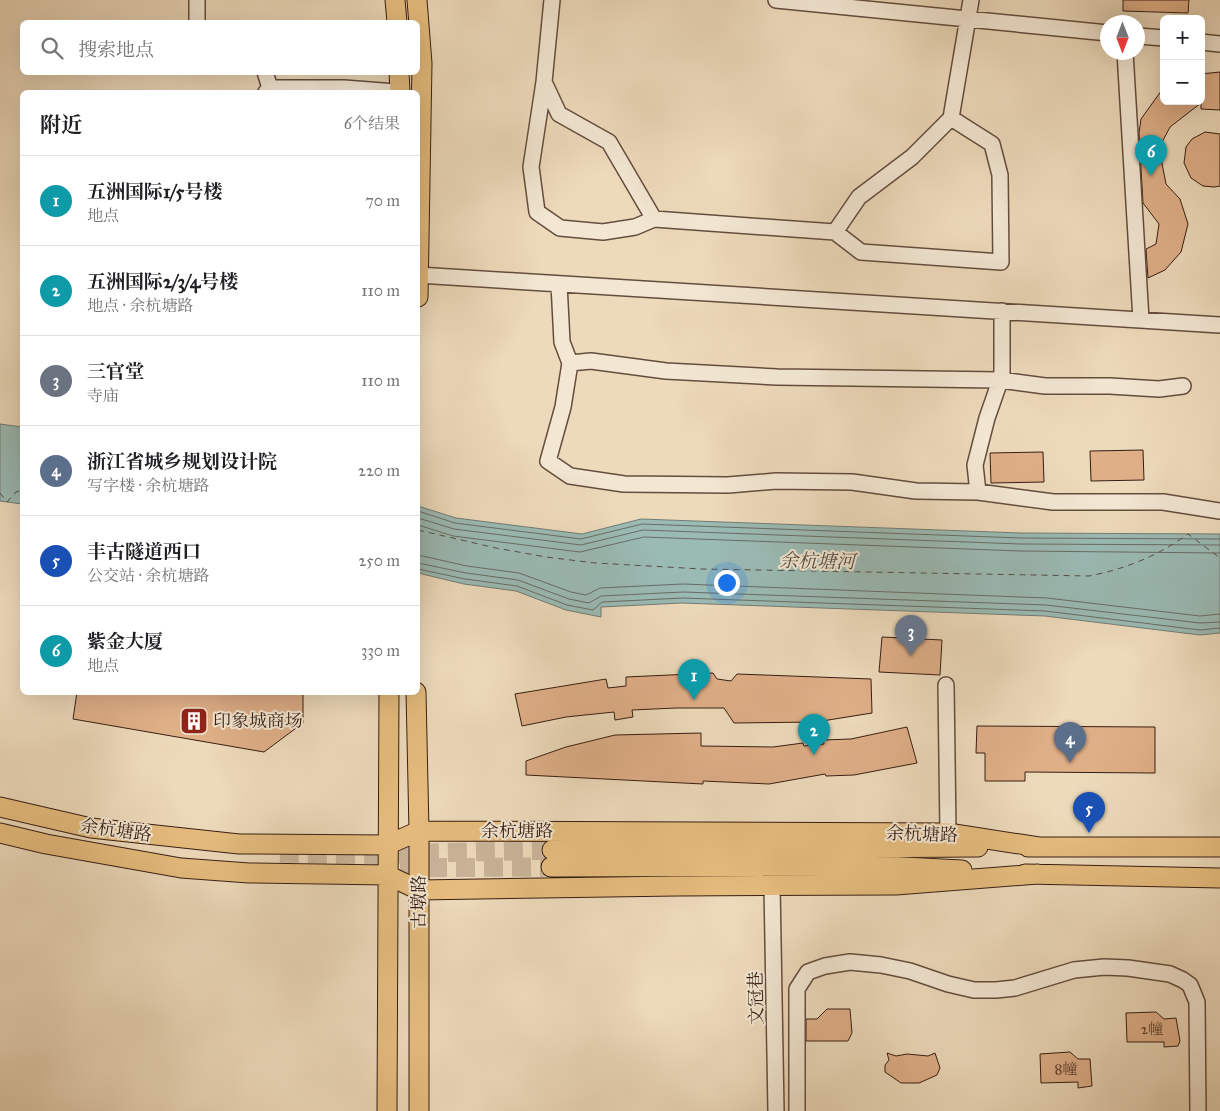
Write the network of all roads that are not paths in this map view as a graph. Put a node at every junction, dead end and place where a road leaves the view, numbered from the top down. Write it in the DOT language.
graph roads {
  1 [pos="197,0"];
  2 [pos="395,0"];
  3 [pos="418,0"];
  4 [pos="552,0"];
  5 [pos="776,0"];
  6 [pos="971,0"];
  7 [pos="969,19"];
  8 [pos="197,20"];
  9 [pos="397,20"];
  10 [pos="419,20"];
  11 [pos="1100,31"];
  12 [pos="420,32"];
  13 [pos="1145,37"];
  14 [pos="1160,38"];
  15 [pos="1205,42"];
  16 [pos="1220,44"];
  17 [pos="1126,60"];
  18 [pos="266,75"];
  19 [pos="399,75"];
  20 [pos="544,82"];
  21 [pos="268,90"];
  22 [pos="344,90"];
  23 [pos="400,90"];
  24 [pos="951,118"];
  25 [pos="420,169"];
  26 [pos="654,219"];
  27 [pos="835,232"];
  28 [pos="420,275"];
  29 [pos="559,284"];
  30 [pos="1002,312"];
  31 [pos="1141,320"];
  32 [pos="1220,325"];
  33 [pos="570,363"];
  34 [pos="1000,380"];
  35 [pos="1183,386"];
  36 [pos="978,492"];
  37 [pos="1220,511"];
  38 [pos="946,685"];
  39 [pos="390,695"];
  40 [pos="416,695"];
  41 [pos="0,807"];
  42 [pos="419,831"];
  43 [pos="0,833"];
  44 [pos="948,833"];
  45 [pos="387,845"];
  46 [pos="1220,846"];
  47 [pos="1038,847"];
  48 [pos="1038,874"];
  49 [pos="387,875"];
  50 [pos="1220,878"];
  51 [pos="772,885"];
  52 [pos="419,890"];
  53 [pos="387,1111"];
  54 [pos="419,1111"];
  55 [pos="776,1111"];
  56 [pos="797,1111"];
  57 [pos="1198,1111"];
  1 -- 8 [label="street"];
  2 -- 9 [label="main road"];
  3 -- 10 [label="main road"];
  4 -- 20 [label="street"];
  5 -- 7 [label="street"];
  6 -- 7 [label="street"];
  7 -- 11 [label="street"];
  7 -- 24 [label="street"];
  12 -- 25 [label="main road"];
  13 -- 14 [label="street"];
  15 -- 16 [label="street"];
  17 -- 31 [label="street"];
  18 -- 21 [label="street"];
  19 -- 23 [label="main road"];
  20 -- 26 [label="street"];
  20 -- 26 [label="street"];
  21 -- 22 [label="street"];
  24 -- 27 [label="street"];
  24 -- 27 [label="street"];
  26 -- 27 [label="street"];
  28 -- 29 [label="street"];
  29 -- 30 [label="street"];
  29 -- 33 [label="street"];
  30 -- 31 [label="street"];
  30 -- 34 [label="street"];
  31 -- 32 [label="street"];
  33 -- 34 [label="street"];
  33 -- 36 [label="street"];
  34 -- 35 [label="street"];
  34 -- 36 [label="street"];
  36 -- 37 [label="street"];
  38 -- 44 [label="street"];
  39 -- 45 [label="main road, 古墩路"];
  40 -- 42 [label="main road, 古墩路"];
  41 -- 45 [label="main road, 余杭塘路"];
  42 -- 44 [label="main road, 余杭塘路"];
  42 -- 45 [label="main road, 余杭塘路"];
  42 -- 52 [label="main road, 古墩路"];
  43 -- 49 [label="main road, 余杭塘路"];
  44 -- 47 [label="main road, 余杭塘路"];
  45 -- 49 [label="main road, 古墩路"];
  46 -- 47 [label="main road, 余杭塘路"];
  47 -- 48 [label="main road, 余杭塘路"];
  48 -- 50 [label="main road, 余杭塘路"];
  48 -- 51 [label="main road, 余杭塘路"];
  49 -- 52 [label="main road, 余杭塘路"];
  49 -- 53 [label="main road, 古墩路"];
  51 -- 52 [label="main road, 余杭塘路"];
  51 -- 55 [label="street, 文冠巷"];
  52 -- 54 [label="main road, 古墩路"];
  56 -- 57 [label="street"];
}
